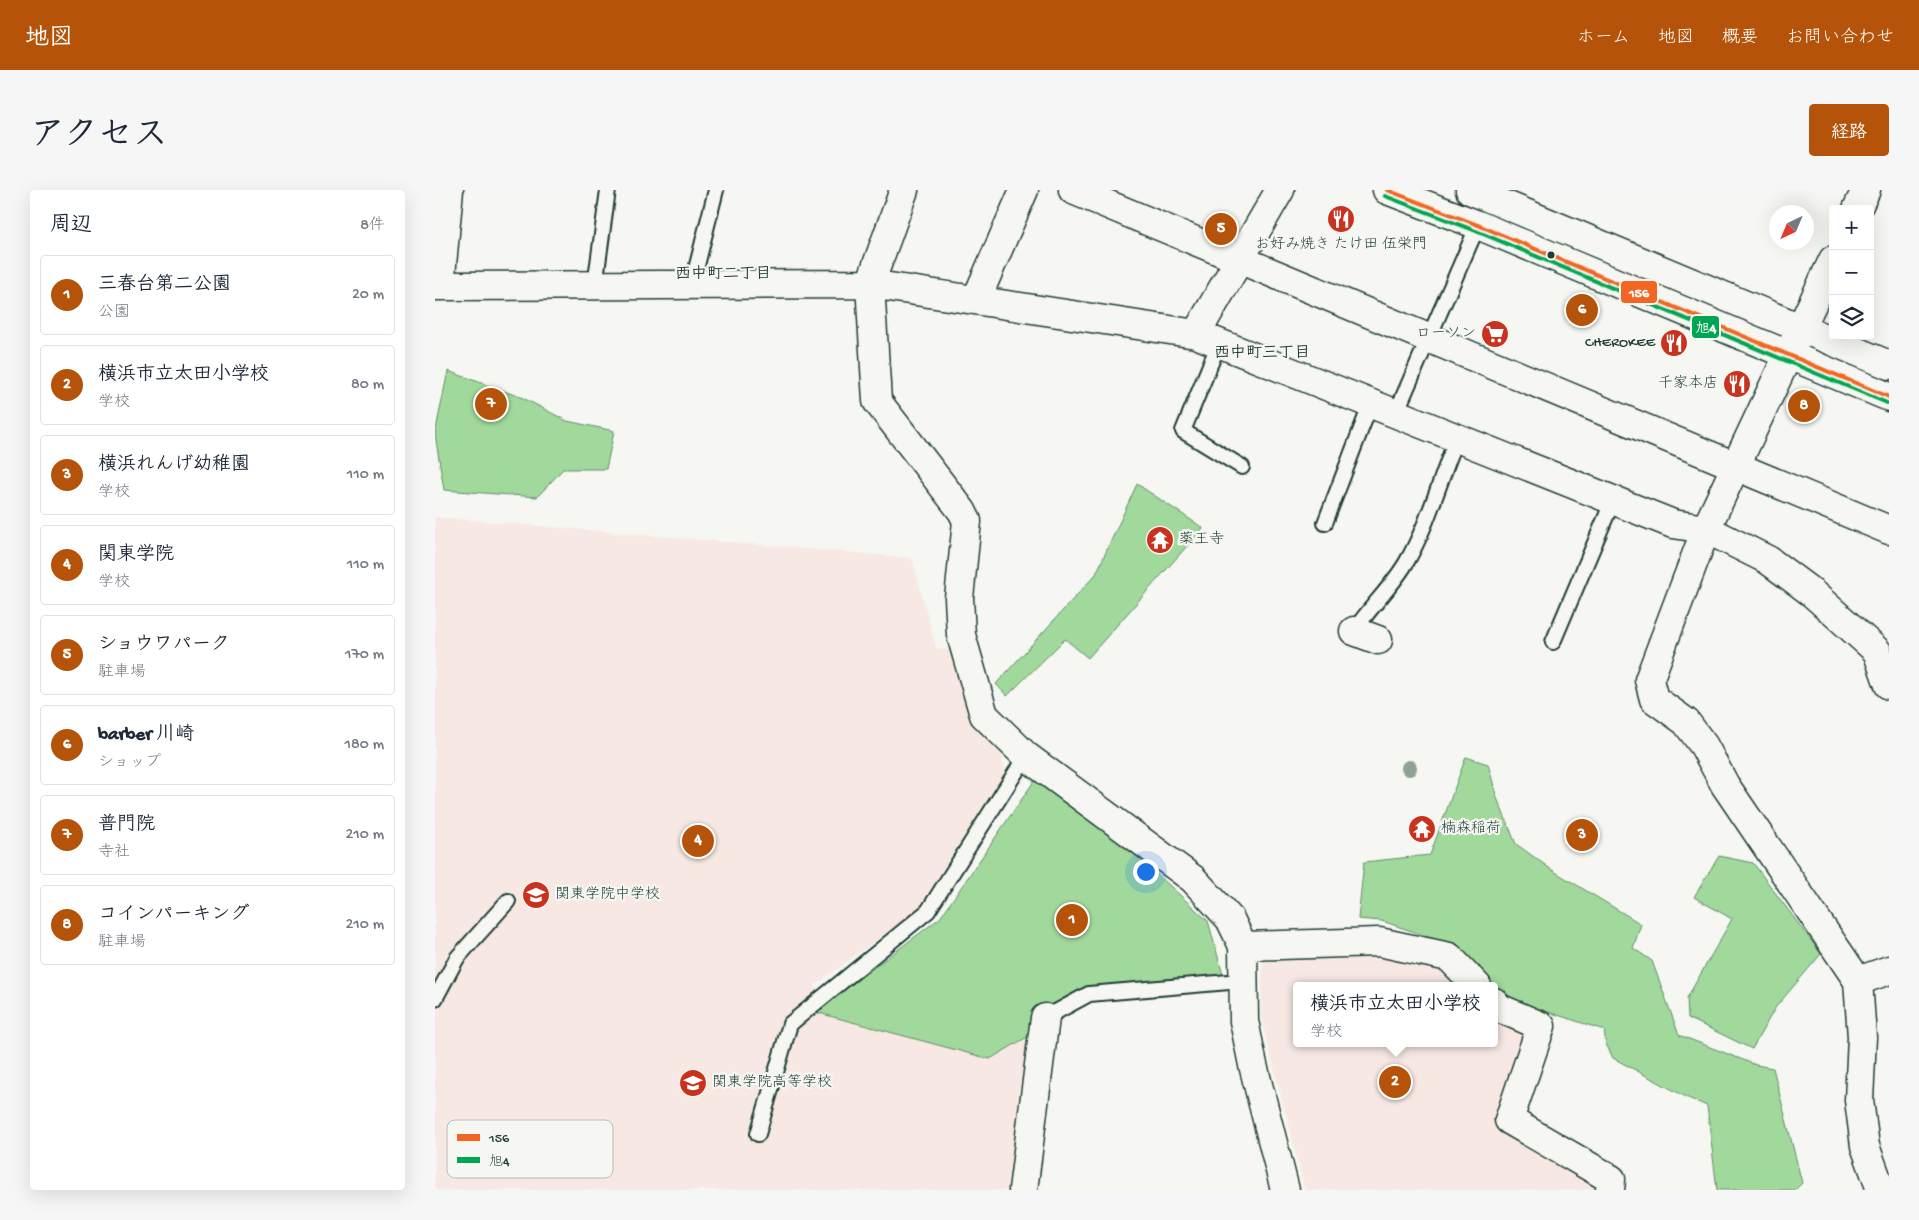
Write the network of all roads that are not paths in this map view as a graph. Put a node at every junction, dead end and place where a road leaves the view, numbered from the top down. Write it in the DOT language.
graph roads {
  1 [pos="449,190"];
  2 [pos="608,190"];
  3 [pos="716,190"];
  4 [pos="903,190"];
  5 [pos="1024,190"];
  6 [pos="1073,190"];
  7 [pos="1279,190"];
  8 [pos="1387,190"];
  9 [pos="1470,190"];
  10 [pos="1866,190"];
  11 [pos="1859,205"];
  12 [pos="1478,225"];
  13 [pos="1238,259"];
  14 [pos="1829,268"];
  15 [pos="870,284"];
  16 [pos="692,285"];
  17 [pos="437,286"];
  18 [pos="595,286"];
  19 [pos="977,300"];
  20 [pos="1801,328"];
  21 [pos="1207,338"];
  22 [pos="1429,338"];
  23 [pos="1789,354"];
  24 [pos="1889,366"];
  25 [pos="1889,396"];
  26 [pos="1371,404"];
  27 [pos="1396,413"];
  28 [pos="1457,438"];
  29 [pos="1736,466"];
  30 [pos="1241,467"];
  31 [pos="1613,500"];
  32 [pos="1325,523"];
  33 [pos="1706,529"];
  34 [pos="1889,530"];
  35 [pos="1366,636"];
  36 [pos="1553,642"];
  37 [pos="1884,659"];
  38 [pos="1889,686"];
  39 [pos="1026,756"];
  40 [pos="508,901"];
  41 [pos="1243,946"];
  42 [pos="1889,970"];
  43 [pos="1229,982"];
  44 [pos="1473,982"];
  45 [pos="1858,982"];
  46 [pos="435,999"];
  47 [pos="1498,1007"];
  48 [pos="1045,1018"];
  49 [pos="758,1134"];
  50 [pos="1023,1190"];
  51 [pos="1285,1190"];
  52 [pos="1610,1190"];
  53 [pos="1881,1190"];
  1 -- 17 [label="street"];
  2 -- 18 [label="lane"];
  3 -- 16 [label="lane"];
  4 -- 15 [label="street"];
  5 -- 19 [label="street"];
  6 -- 13 [label="street"];
  7 -- 13 [label="street"];
  8 -- 12 [label="street"];
  9 -- 20 [label="street"];
  10 -- 11 [label="street"];
  12 -- 22 [label="lane"];
  12 -- 23 [label="street"];
  13 -- 21 [label="street"];
  13 -- 22 [label="street"];
  14 -- 20 [label="street"];
  15 -- 16 [label="street"];
  15 -- 19 [label="street"];
  15 -- 39 [label="street"];
  16 -- 18 [label="street"];
  17 -- 18 [label="street"];
  19 -- 21 [label="street"];
  20 -- 23 [label="street"];
  20 -- 24 [label="street"];
  21 -- 26 [label="street"];
  21 -- 30 [label="lane"];
  22 -- 27 [label="lane"];
  22 -- 29 [label="street"];
  23 -- 25 [label="street"];
  23 -- 29 [label="street"];
  26 -- 27 [label="street"];
  26 -- 32 [label="lane"];
  27 -- 28 [label="street"];
  28 -- 31 [label="street"];
  28 -- 35 [label="lane"];
  29 -- 33 [label="street"];
  29 -- 34 [label="street"];
  31 -- 33 [label="street"];
  31 -- 36 [label="lane"];
  33 -- 37 [label="street"];
  33 -- 45 [label="street"];
  37 -- 38 [label="street"];
  39 -- 41 [label="street"];
  39 -- 49 [label="lane"];
  40 -- 46 [label="lane"];
  41 -- 44 [label="street"];
  41 -- 51 [label="street"];
  42 -- 45 [label="street"];
  43 -- 48 [label="lane"];
  45 -- 53 [label="street"];
  47 -- 52 [label="street"];
  48 -- 50 [label="street"];
}
